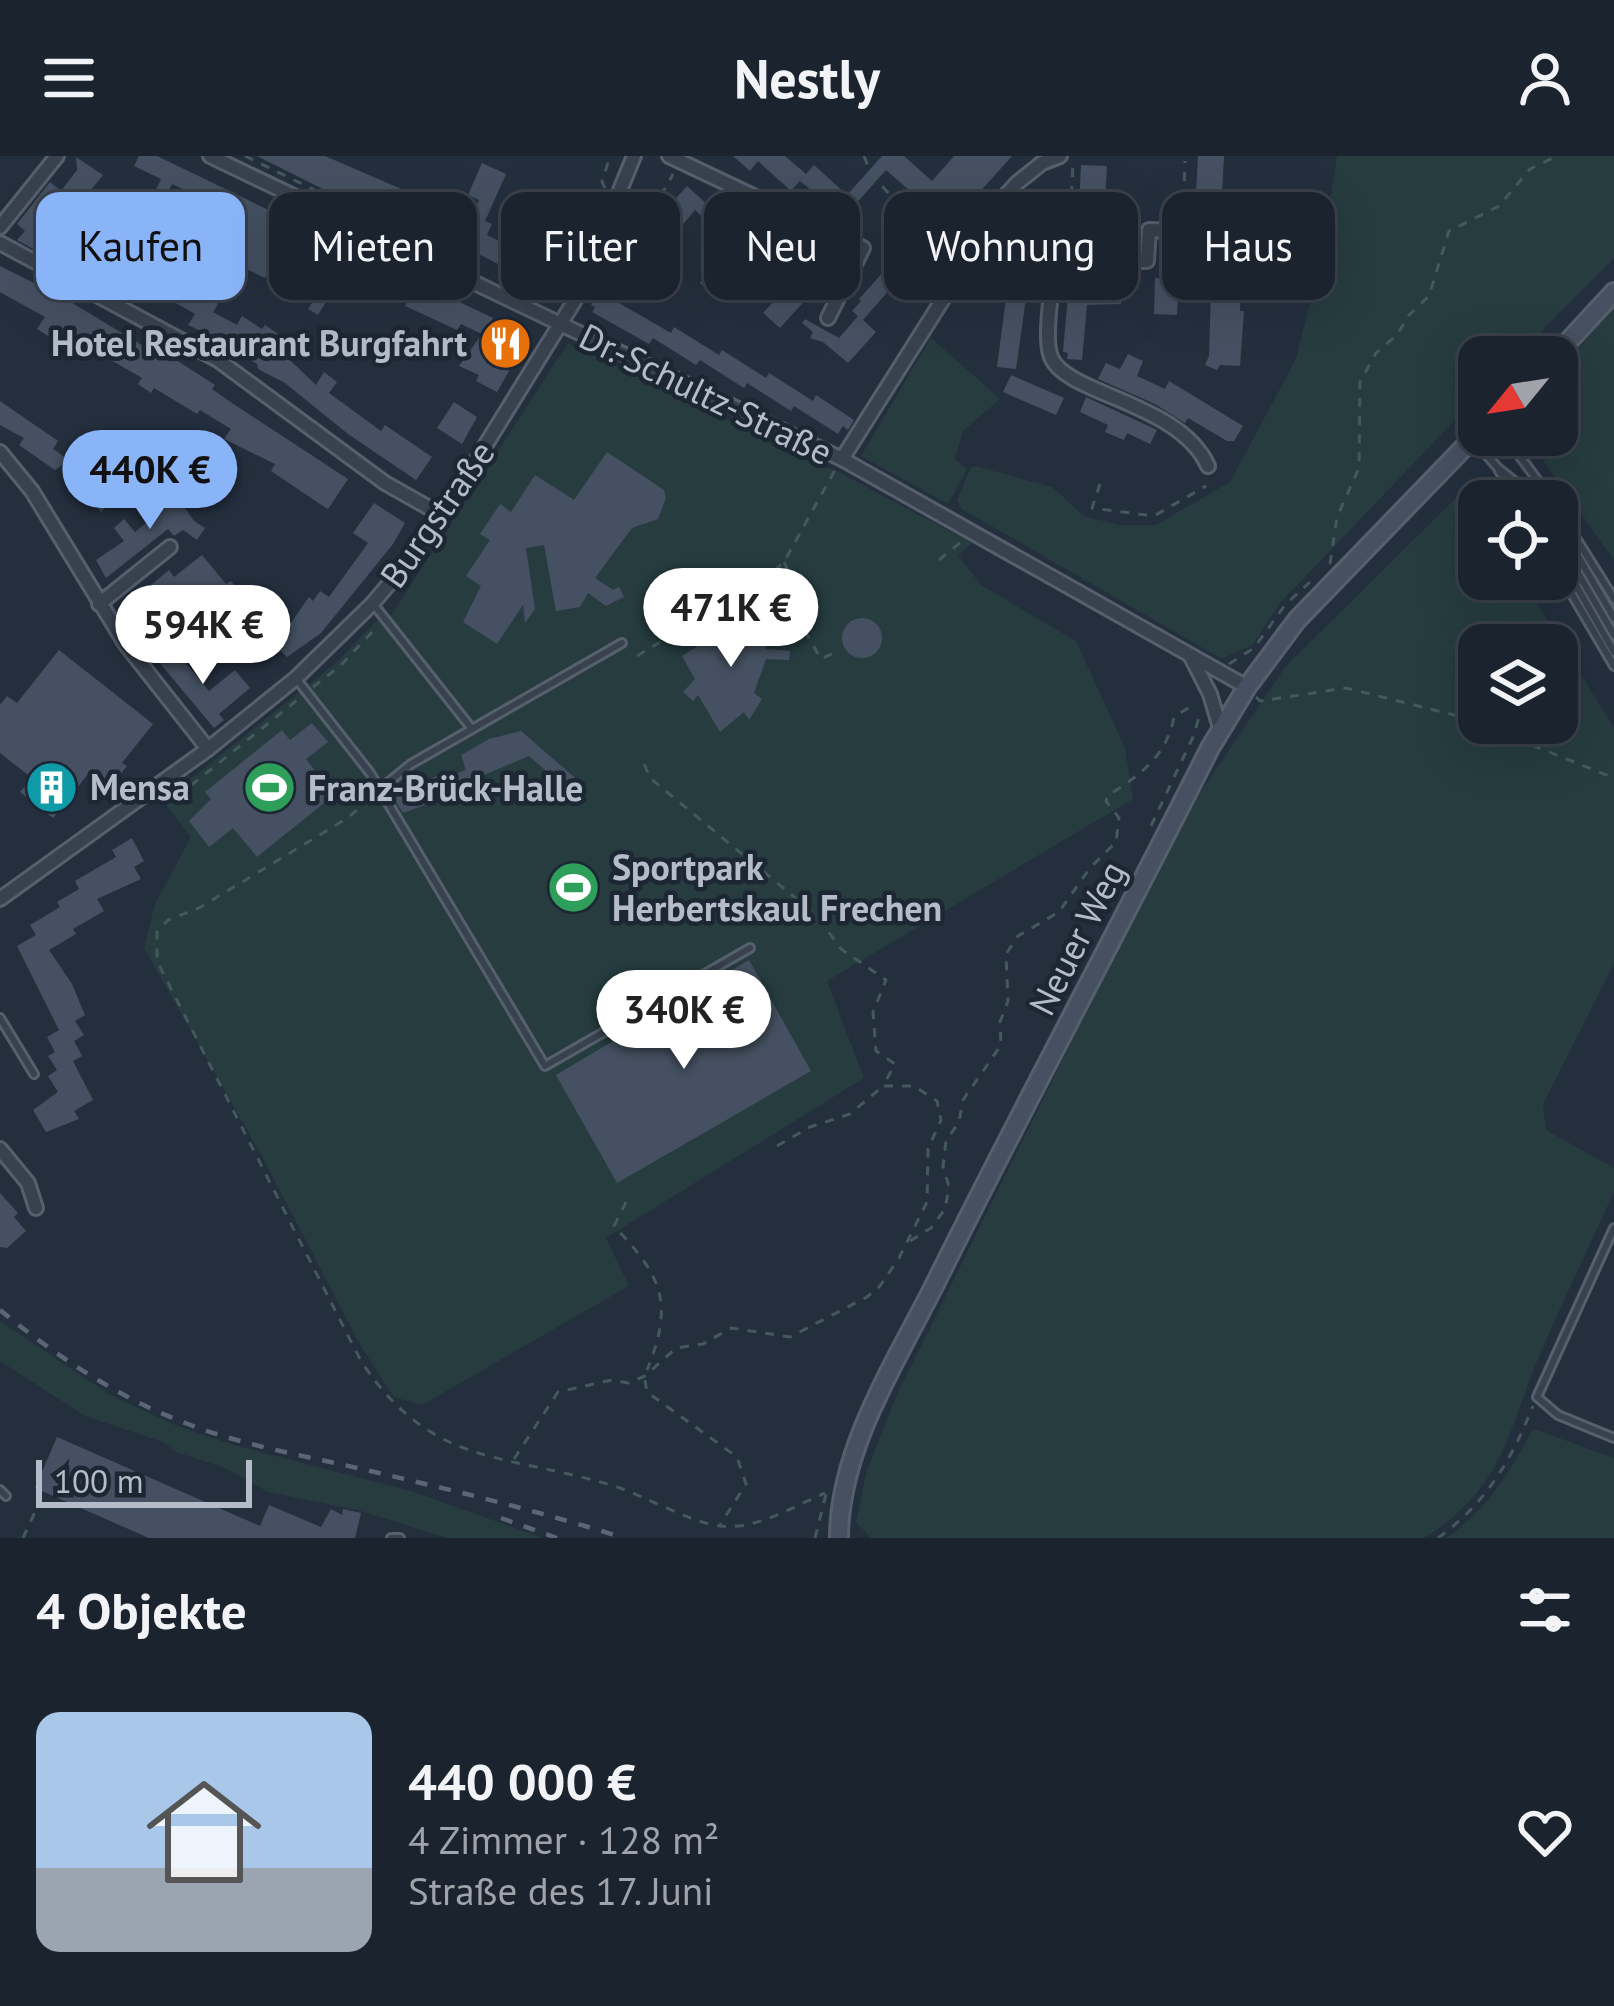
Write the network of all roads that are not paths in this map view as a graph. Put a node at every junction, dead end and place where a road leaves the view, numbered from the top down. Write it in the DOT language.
graph roads {
  1 [pos="57,156"];
  2 [pos="210,156"];
  3 [pos="634,156"];
  4 [pos="1060,156"];
  5 [pos="674,158"];
  6 [pos="1009,192"];
  7 [pos="0,227"];
  8 [pos="1162,230"];
  9 [pos="0,243"];
  10 [pos="1138,261"];
  11 [pos="1614,292"];
  12 [pos="942,300"];
  13 [pos="1052,300"];
  14 [pos="828,318"];
  15 [pos="560,324"];
  16 [pos="1573,336"];
  17 [pos="0,452"];
  18 [pos="1458,454"];
  19 [pos="1490,456"];
  20 [pos="842,459"];
  21 [pos="1208,466"];
  22 [pos="1498,468"];
  23 [pos="1505,480"];
  24 [pos="1513,480"];
  25 [pos="440,514"];
  26 [pos="1578,542"];
  27 [pos="170,547"];
  28 [pos="1578,556"];
  29 [pos="1578,571"];
  30 [pos="1578,589"];
  31 [pos="1614,599"];
  32 [pos="1575,600"];
  33 [pos="99,604"];
  34 [pos="372,604"];
  35 [pos="1614,618"];
  36 [pos="1614,635"];
  37 [pos="622,643"];
  38 [pos="1614,652"];
  39 [pos="1190,656"];
  40 [pos="1614,667"];
  41 [pos="296,678"];
  42 [pos="1247,687"];
  43 [pos="472,730"];
  44 [pos="1221,731"];
  45 [pos="208,749"];
  46 [pos="379,790"];
  47 [pos="0,898"];
  48 [pos="750,948"];
  49 [pos="0,1018"];
  50 [pos="34,1075"];
  51 [pos="0,1149"];
  52 [pos="35,1208"];
  53 [pos="1614,1228"];
  54 [pos="1614,1438"];
  55 [pos="391,1538"];
  56 [pos="400,1538"];
  57 [pos="839,1538"];
  1 -- 7 [label="street"];
  2 -- 15 [label="street, Dr.-Schultz-Straße"];
  3 -- 15 [label="street, Burgstraße"];
  4 -- 6 [label="street"];
  5 -- 14 [label="street"];
  8 -- 10 [label="street"];
  9 -- 25 [label="street"];
  11 -- 16 [label="main road"];
  12 -- 20 [label="street"];
  13 -- 21 [label="street"];
  15 -- 20 [label="street, Dr.-Schultz-Straße"];
  15 -- 25 [label="street, Burgstraße"];
  17 -- 33 [label="street"];
  18 -- 42 [label="main road, Neuer Weg"];
  19 -- 22 [label="lane"];
  20 -- 39 [label="street, Dr.-Schultz-Straße"];
  22 -- 23 [label="lane"];
  22 -- 24 [label="lane"];
  25 -- 34 [label="street, Burgstraße"];
  26 -- 31 [label="lane"];
  27 -- 33 [label="street"];
  28 -- 35 [label="lane"];
  29 -- 36 [label="lane"];
  30 -- 38 [label="lane"];
  32 -- 40 [label="lane"];
  33 -- 45 [label="street"];
  34 -- 41 [label="street, Burgstraße"];
  34 -- 43 [label="lane"];
  37 -- 43 [label="lane"];
  39 -- 42 [label="street, Dr.-Schultz-Straße"];
  39 -- 44 [label="street"];
  41 -- 45 [label="street, Burgstraße"];
  41 -- 46 [label="lane"];
  42 -- 44 [label="main road, Neuer Weg"];
  43 -- 46 [label="lane"];
  44 -- 57 [label="main road, Neuer Weg"];
  45 -- 47 [label="street, Burgstraße"];
  46 -- 48 [label="lane"];
  49 -- 50 [label="lane"];
  51 -- 52 [label="street"];
  53 -- 54 [label="lane"];
  55 -- 56 [label="lane"];
}
